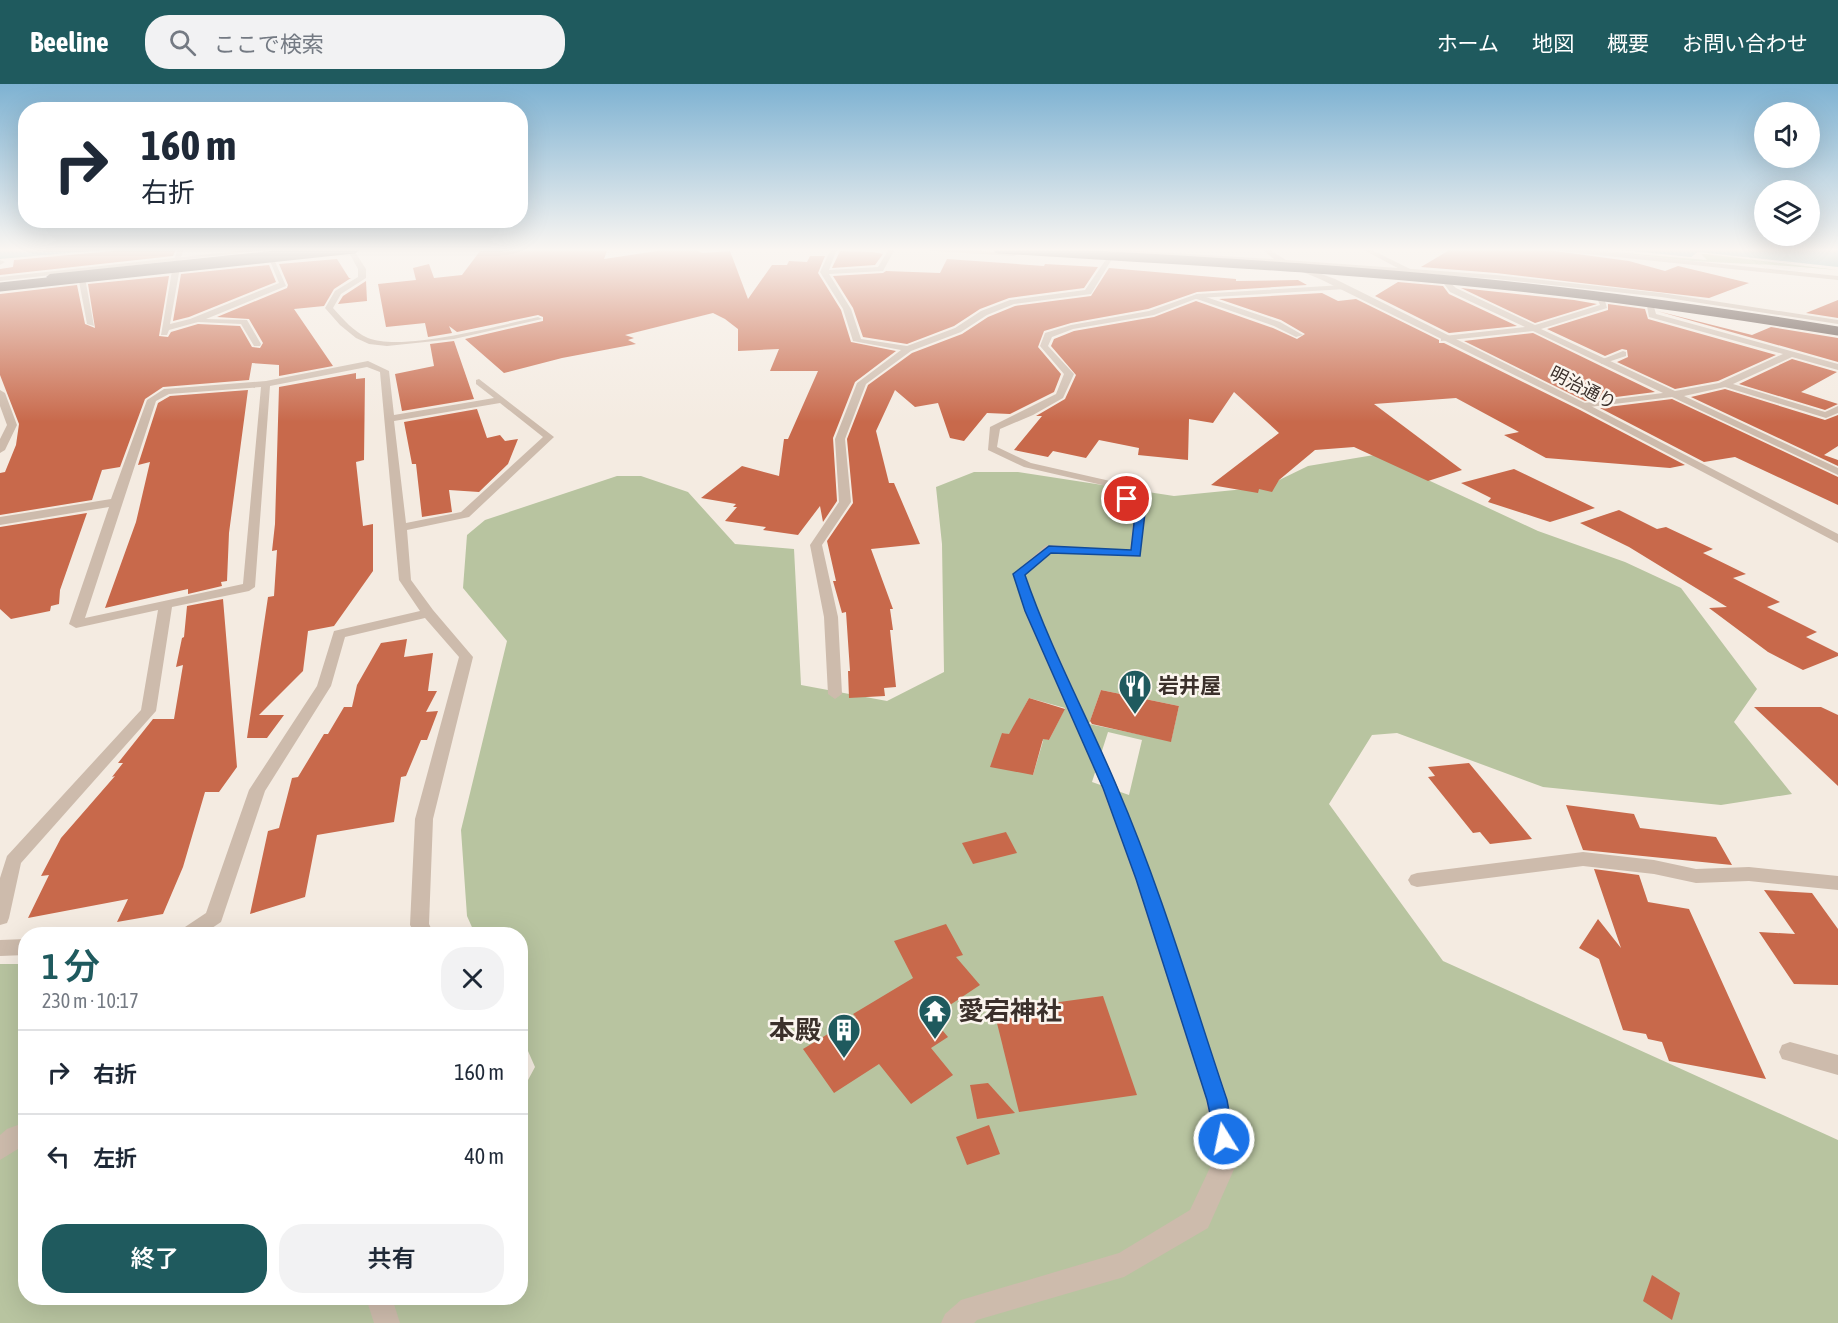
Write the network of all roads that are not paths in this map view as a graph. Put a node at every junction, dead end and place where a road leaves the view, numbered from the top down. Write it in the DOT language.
graph roads {
  1 [pos="87,307"];
  2 [pos="168,307"];
  3 [pos="227,307"];
  4 [pos="330,307"];
  5 [pos="846,307"];
  6 [pos="1000,307"];
  7 [pos="1168,307"];
  8 [pos="1228,307"];
  9 [pos="1381,307"];
  10 [pos="1488,307"];
  11 [pos="1601,307"];
  12 [pos="1650,307"];
  13 [pos="1674,307"];
  14 [pos="1682,307"];
  15 [pos="1734,307"];
  16 [pos="1739,307"];
  17 [pos="538,319"];
  18 [pos="193,321"];
  19 [pos="1838,321"];
  20 [pos="91,324"];
  21 [pos="1533,329"];
  22 [pos="1838,330"];
  23 [pos="1299,335"];
  24 [pos="1444,339"];
  25 [pos="257,344"];
  26 [pos="908,349"];
  27 [pos="1623,354"];
  28 [pos="1791,354"];
  29 [pos="1602,362"];
  30 [pos="1838,367"];
  31 [pos="479,382"];
  32 [pos="266,384"];
  33 [pos="1724,384"];
  34 [pos="0,393"];
  35 [pos="1672,394"];
  36 [pos="502,400"];
  37 [pos="1584,406"];
  38 [pos="1838,409"];
  39 [pos="389,419"];
  40 [pos="0,450"];
  41 [pos="1838,472"];
  42 [pos="116,502"];
  43 [pos="0,521"];
  44 [pos="400,528"];
  45 [pos="1838,539"];
  46 [pos="166,604"];
  47 [pos="428,614"];
  48 [pos="835,694"];
  49 [pos="1417,880"];
  50 [pos="1838,883"];
  51 [pos="0,918"];
  52 [pos="199,927"];
  53 [pos="420,927"];
  54 [pos="18,947"];
  55 [pos="0,948"];
  56 [pos="1790,1052"];
  57 [pos="1838,1065"];
  58 [pos="18,1136"];
  59 [pos="0,1149"];
  60 [pos="381,1305"];
  61 [pos="387,1323"];
  62 [pos="954,1323"];
  1 -- 20 [label="street"];
  2 -- 18 [label="street"];
  3 -- 18 [label="street"];
  4 -- 17 [label="street"];
  5 -- 26 [label="street"];
  6 -- 26 [label="street"];
  7 -- 62 [label="street"];
  8 -- 23 [label="street"];
  9 -- 24 [label="street, 明治通り"];
  10 -- 21 [label="street"];
  11 -- 21 [label="street"];
  12 -- 28 [label="street"];
  13 -- 22 [label="highway, bridge"];
  14 -- 22 [label="street"];
  15 -- 19 [label="street"];
  16 -- 19 [label="highway, bridge"];
  18 -- 25 [label="street"];
  21 -- 24 [label="street"];
  21 -- 29 [label="street"];
  24 -- 37 [label="street, 明治通り"];
  26 -- 48 [label="street"];
  27 -- 29 [label="street"];
  28 -- 30 [label="street"];
  28 -- 33 [label="street"];
  29 -- 35 [label="street"];
  31 -- 36 [label="street"];
  32 -- 39 [label="street"];
  32 -- 42 [label="street"];
  32 -- 46 [label="street"];
  33 -- 35 [label="street"];
  33 -- 38 [label="street"];
  34 -- 40 [label="street"];
  35 -- 37 [label="street"];
  35 -- 41 [label="street"];
  36 -- 39 [label="street"];
  36 -- 44 [label="street"];
  37 -- 45 [label="street, 明治通り"];
  39 -- 44 [label="street"];
  42 -- 43 [label="street"];
  42 -- 46 [label="street"];
  44 -- 47 [label="street"];
  46 -- 51 [label="street"];
  47 -- 52 [label="street"];
  47 -- 53 [label="street"];
  49 -- 50 [label="street"];
  54 -- 55 [label="street"];
  56 -- 57 [label="street"];
  58 -- 59 [label="street"];
  60 -- 61 [label="street"];
}
